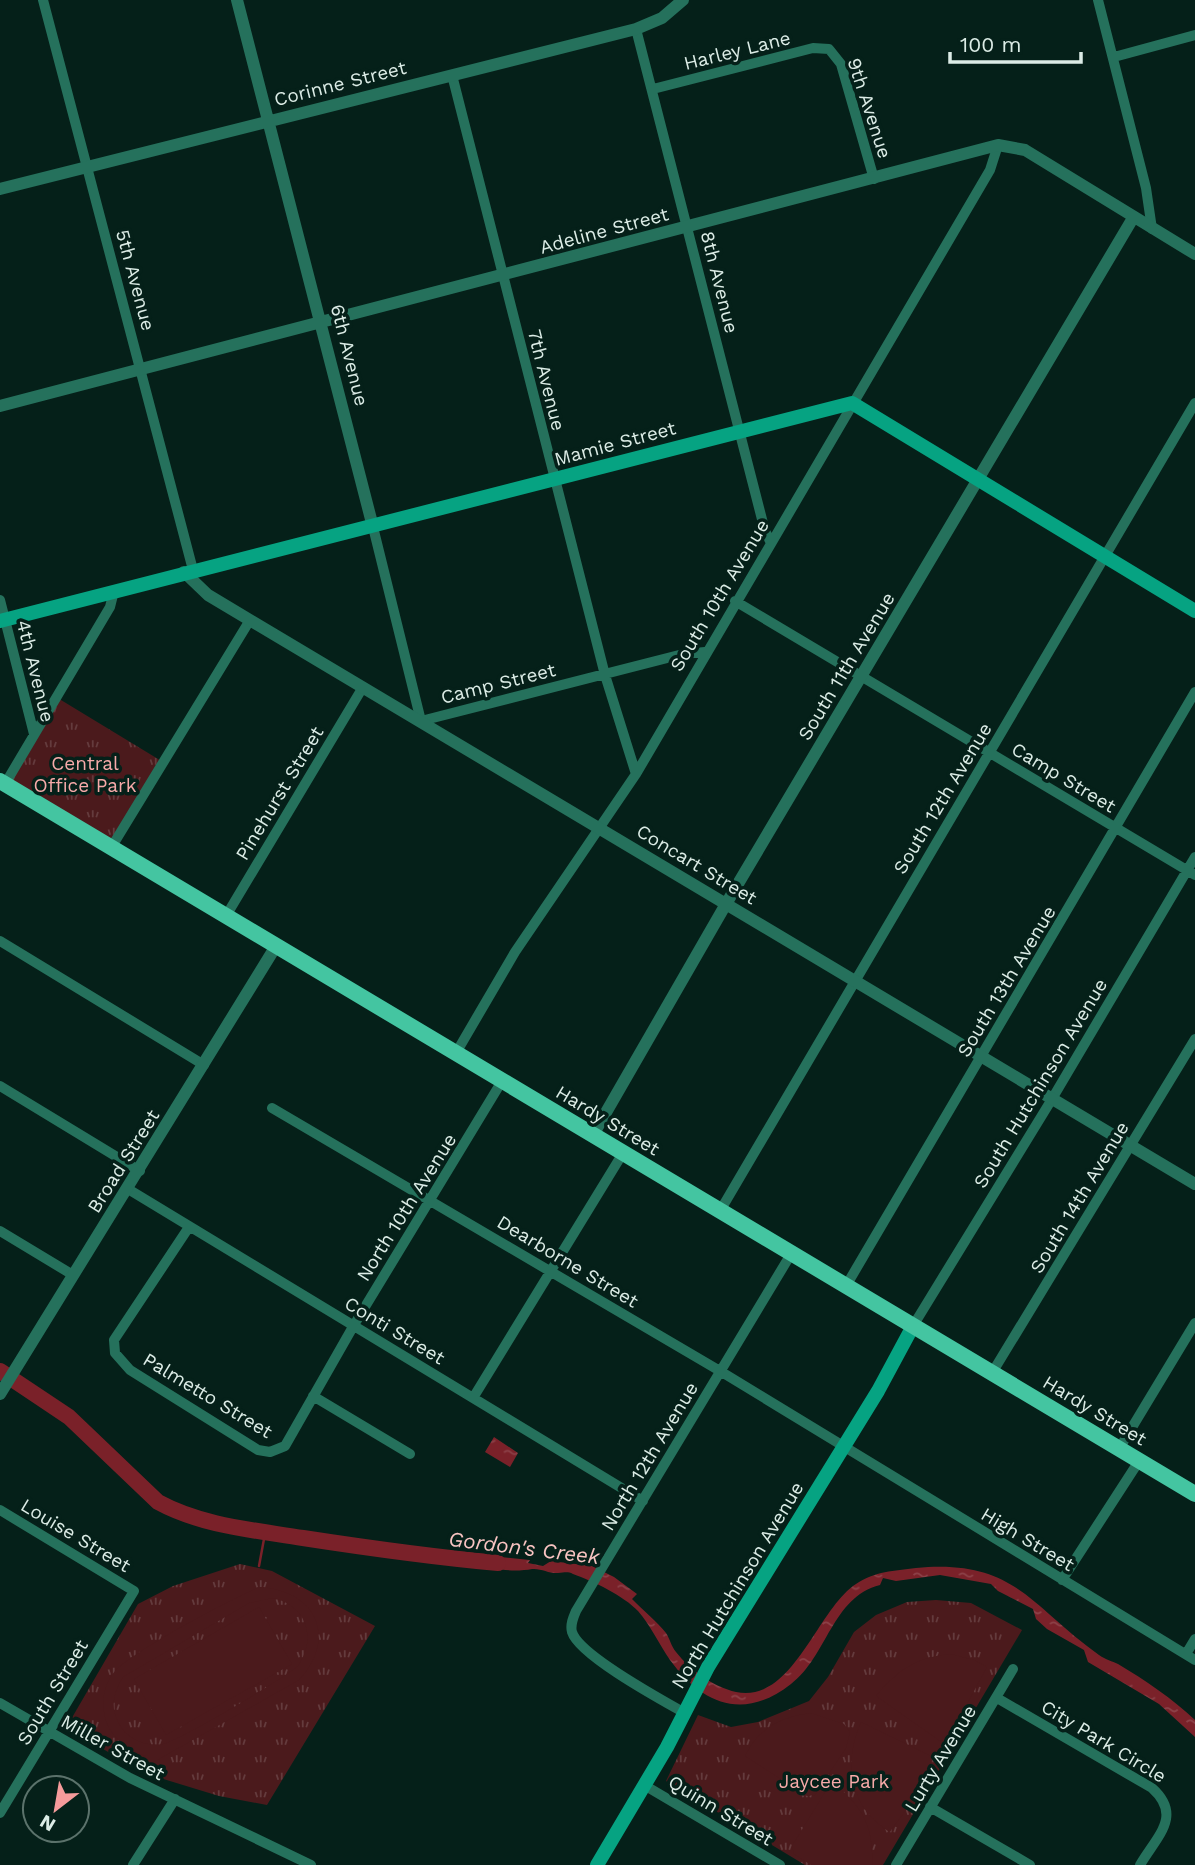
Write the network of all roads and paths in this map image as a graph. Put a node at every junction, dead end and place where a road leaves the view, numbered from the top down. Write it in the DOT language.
graph roads {
  1 [pos="43,0"];
  2 [pos="237,0"];
  3 [pos="683,0"];
  4 [pos="1098,0"];
  5 [pos="636,29"];
  6 [pos="1195,35"];
  7 [pos="829,49"];
  8 [pos="1114,57"];
  9 [pos="452,75"];
  10 [pos="653,89"];
  11 [pos="269,120"];
  12 [pos="998,145"];
  13 [pos="87,166"];
  14 [pos="874,179"];
  15 [pos="0,189"];
  16 [pos="1133,218"];
  17 [pos="688,228"];
  18 [pos="1152,229"];
  19 [pos="1195,254"];
  20 [pos="503,276"];
  21 [pos="321,321"];
  22 [pos="142,368"];
  23 [pos="852,403"];
  24 [pos="1195,403"];
  25 [pos="0,406"];
  26 [pos="739,430"];
  27 [pos="554,479"];
  28 [pos="979,481"];
  29 [pos="373,527"];
  30 [pos="771,543"];
  31 [pos="1104,558"];
  32 [pos="188,571"];
  33 [pos="114,591"];
  34 [pos="0,600"];
  35 [pos="735,601"];
  36 [pos="1195,611"];
  37 [pos="2,620"];
  38 [pos="250,620"];
  39 [pos="705,652"];
  40 [pos="605,675"];
  41 [pos="863,677"];
  42 [pos="363,687"];
  43 [pos="1195,692"];
  44 [pos="421,721"];
  45 [pos="34,734"];
  46 [pos="989,752"];
  47 [pos="636,774"];
  48 [pos="2,783"];
  49 [pos="599,828"];
  50 [pos="1117,829"];
  51 [pos="111,848"];
  52 [pos="1195,857"];
  53 [pos="1191,873"];
  54 [pos="726,904"];
  55 [pos="226,916"];
  56 [pos="0,941"];
  57 [pos="276,946"];
  58 [pos="853,980"];
  59 [pos="1195,1040"];
  60 [pos="456,1054"];
  61 [pos="981,1057"];
  62 [pos="204,1065"];
  63 [pos="502,1081"];
  64 [pos="0,1086"];
  65 [pos="1052,1099"];
  66 [pos="272,1108"];
  67 [pos="593,1136"];
  68 [pos="1131,1146"];
  69 [pos="623,1153"];
  70 [pos="140,1171"];
  71 [pos="1195,1184"];
  72 [pos="128,1189"];
  73 [pos="432,1200"];
  74 [pos="720,1211"];
  75 [pos="189,1227"];
  76 [pos="0,1231"];
  77 [pos="792,1254"];
  78 [pos="552,1272"];
  79 [pos="73,1275"];
  80 [pos="846,1286"];
  81 [pos="1195,1323"];
  82 [pos="354,1325"];
  83 [pos="913,1326"];
  84 [pos="720,1371"];
  85 [pos="992,1373"];
  86 [pos="0,1394"];
  87 [pos="313,1396"];
  88 [pos="473,1398"];
  89 [pos="844,1447"];
  90 [pos="1119,1449"];
  91 [pos="271,1452"];
  92 [pos="410,1454"];
  93 [pos="1139,1461"];
  94 [pos="1195,1494"];
  95 [pos="643,1501"];
  96 [pos="0,1510"];
  97 [pos="1062,1580"];
  98 [pos="134,1591"];
  99 [pos="1195,1639"];
  100 [pos="1191,1657"];
  101 [pos="1013,1669"];
  102 [pos="997,1698"];
  103 [pos="0,1703"];
  104 [pos="686,1707"];
  105 [pos="49,1732"];
  106 [pos="644,1785"];
  107 [pos="175,1799"];
  108 [pos="930,1807"];
  109 [pos="0,1813"];
  110 [pos="133,1865"];
  111 [pos="311,1865"];
  112 [pos="597,1865"];
  113 [pos="780,1865"];
  114 [pos="896,1865"];
  115 [pos="1030,1865"];
  116 [pos="1140,1865"];
  1 -- 13 [label="street, 5th Avenue"];
  2 -- 11 [label="street, 6th Avenue"];
  3 -- 5 [label="street, Corinne Street"];
  4 -- 8 [label="street"];
  5 -- 9 [label="street, Corinne Street"];
  5 -- 10 [label="street, 8th Avenue"];
  6 -- 8 [label="street"];
  7 -- 10 [label="street, Harley Lane"];
  7 -- 14 [label="street, 9th Avenue"];
  8 -- 18 [label="street"];
  9 -- 11 [label="street, Corinne Street"];
  9 -- 20 [label="street, 7th Avenue"];
  10 -- 17 [label="street, 8th Avenue"];
  11 -- 13 [label="street, Corinne Street"];
  11 -- 21 [label="street, 6th Avenue"];
  12 -- 14 [label="street, Adeline Street"];
  12 -- 16 [label="street"];
  12 -- 23 [label="street, South 10th Avenue"];
  13 -- 15 [label="street, Corinne Street"];
  13 -- 22 [label="street, 5th Avenue"];
  14 -- 17 [label="street, Adeline Street"];
  16 -- 18 [label="street"];
  16 -- 28 [label="street, South 11th Avenue"];
  17 -- 20 [label="street, Adeline Street"];
  17 -- 26 [label="street, 8th Avenue"];
  18 -- 19 [label="street"];
  20 -- 21 [label="street, Adeline Street"];
  20 -- 27 [label="street, 7th Avenue"];
  21 -- 22 [label="street, Adeline Street"];
  21 -- 29 [label="street, 6th Avenue"];
  22 -- 25 [label="street, Adeline Street"];
  22 -- 32 [label="street, 5th Avenue"];
  23 -- 26 [label="main road, Mamie Street"];
  23 -- 28 [label="main road"];
  23 -- 30 [label="street, South 10th Avenue"];
  24 -- 31 [label="street, South 12th Avenue"];
  26 -- 27 [label="main road, Mamie Street"];
  26 -- 30 [label="street, 8th Avenue"];
  27 -- 29 [label="main road, Mamie Street"];
  27 -- 40 [label="street, 7th Avenue"];
  28 -- 31 [label="main road"];
  28 -- 41 [label="street, South 11th Avenue"];
  29 -- 32 [label="main road, Mamie Street"];
  29 -- 44 [label="street, 6th Avenue"];
  30 -- 35 [label="street, South 10th Avenue"];
  31 -- 36 [label="main road"];
  31 -- 46 [label="street, South 12th Avenue"];
  32 -- 33 [label="main road, Mamie Street"];
  32 -- 38 [label="street, Concart Street"];
  33 -- 37 [label="main road, Mamie Street"];
  33 -- 45 [label="street"];
  34 -- 37 [label="street, 4th Avenue"];
  35 -- 39 [label="street, South 10th Avenue"];
  35 -- 41 [label="street, Camp Street"];
  37 -- 45 [label="street, 4th Avenue"];
  38 -- 42 [label="street, Concart Street"];
  38 -- 51 [label="street"];
  39 -- 40 [label="street, Camp Street"];
  39 -- 47 [label="street, South 10th Avenue"];
  40 -- 44 [label="street, Camp Street"];
  40 -- 47 [label="street, 7th Avenue"];
  41 -- 46 [label="street, Camp Street"];
  41 -- 54 [label="street, South 11th Avenue"];
  42 -- 44 [label="street, Concart Street"];
  42 -- 55 [label="street, Pinehurst Street"];
  43 -- 50 [label="street, South 13th Avenue"];
  44 -- 49 [label="street, Concart Street"];
  45 -- 48 [label="street, 4th Avenue"];
  46 -- 50 [label="street, Camp Street"];
  46 -- 58 [label="street, South 12th Avenue"];
  47 -- 49 [label="street, South 10th Avenue"];
  48 -- 51 [label="main road, Hardy Street"];
  49 -- 54 [label="street, Concart Street"];
  49 -- 60 [label="street, South 10th Avenue"];
  50 -- 53 [label="street, Camp Street"];
  50 -- 61 [label="street, South 13th Avenue"];
  51 -- 55 [label="main road, Hardy Street"];
  52 -- 53 [label="street, South Hutchinson Avenue"];
  53 -- 65 [label="street, South Hutchinson Avenue"];
  54 -- 58 [label="street, Concart Street"];
  54 -- 67 [label="street, South 11th Avenue"];
  55 -- 57 [label="main road, Hardy Street"];
  56 -- 62 [label="street"];
  57 -- 60 [label="main road, Hardy Street"];
  57 -- 62 [label="street, Broad Street"];
  58 -- 61 [label="street, Concart Street"];
  58 -- 74 [label="street, South 12th Avenue"];
  59 -- 68 [label="street, South 14th Avenue"];
  60 -- 63 [label="main road, Hardy Street"];
  61 -- 65 [label="street, Concart Street"];
  61 -- 80 [label="street, South 13th Avenue"];
  62 -- 70 [label="street, Broad Street"];
  63 -- 67 [label="main road, Hardy Street"];
  63 -- 73 [label="street, North 10th Avenue"];
  64 -- 70 [label="street"];
  65 -- 68 [label="street, Concart Street"];
  65 -- 83 [label="street, South Hutchinson Avenue"];
  66 -- 73 [label="street, Dearborne Street"];
  67 -- 69 [label="main road, Hardy Street"];
  68 -- 71 [label="street, Concart Street"];
  68 -- 85 [label="street, South 14th Avenue"];
  69 -- 74 [label="main road, Hardy Street"];
  69 -- 78 [label="street"];
  70 -- 72 [label="street, Broad Street"];
  72 -- 75 [label="street, Conti Street"];
  72 -- 79 [label="street, Broad Street"];
  73 -- 78 [label="street, Dearborne Street"];
  73 -- 82 [label="street, North 10th Avenue"];
  74 -- 77 [label="main road, Hardy Street"];
  75 -- 82 [label="street, Conti Street"];
  75 -- 91 [label="street, Palmetto Street"];
  76 -- 79 [label="street"];
  77 -- 80 [label="main road, Hardy Street"];
  77 -- 84 [label="street, North 12th Avenue"];
  78 -- 84 [label="street, Dearborne Street"];
  78 -- 88 [label="street"];
  79 -- 86 [label="street, Broad Street"];
  80 -- 83 [label="main road, Hardy Street"];
  81 -- 90 [label="street"];
  82 -- 87 [label="street, North 10th Avenue"];
  82 -- 88 [label="street, Conti Street"];
  83 -- 85 [label="main road, Hardy Street"];
  83 -- 89 [label="main road, North Hutchinson Avenue"];
  84 -- 89 [label="street, Dearborne Street"];
  84 -- 95 [label="street, North 12th Avenue"];
  85 -- 90 [label="main road, Hardy Street"];
  87 -- 91 [label="street, North 10th Avenue"];
  87 -- 92 [label="street"];
  88 -- 95 [label="street, Conti Street"];
  89 -- 97 [label="street, High Street"];
  89 -- 104 [label="main road, North Hutchinson Avenue"];
  90 -- 93 [label="main road, Hardy Street"];
  93 -- 94 [label="main road, Hardy Street"];
  93 -- 97 [label="street"];
  95 -- 104 [label="street, North 12th Avenue"];
  96 -- 98 [label="street, Louise Street"];
  97 -- 100 [label="street, High Street"];
  98 -- 105 [label="street, South Street"];
  99 -- 100 [label="street"];
  101 -- 102 [label="street, Lurty Avenue"];
  102 -- 108 [label="street, Lurty Avenue"];
  102 -- 116 [label="street, City Park Circle"];
  103 -- 105 [label="street, Miller Street"];
  104 -- 106 [label="main road, North Hutchinson Avenue"];
  105 -- 107 [label="street, Miller Street"];
  105 -- 109 [label="street, South Street"];
  106 -- 112 [label="main road, North Hutchinson Avenue"];
  106 -- 113 [label="street, Quinn Street"];
  107 -- 110 [label="street"];
  107 -- 111 [label="street, Miller Street"];
  108 -- 114 [label="street, Lurty Avenue"];
  108 -- 115 [label="street"];
}
